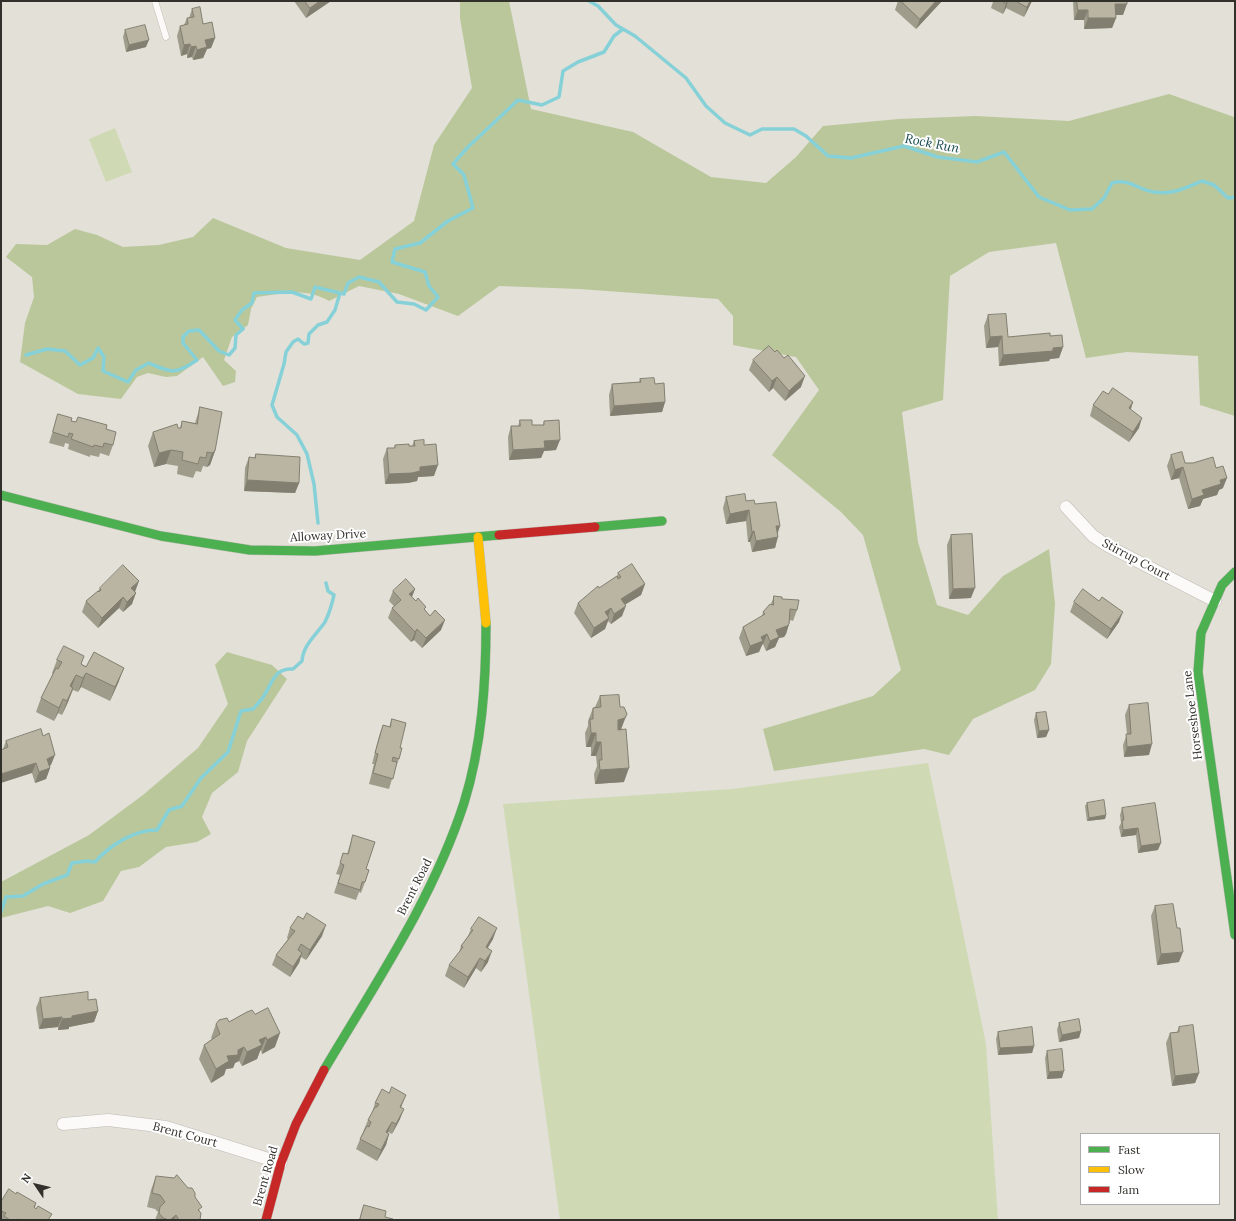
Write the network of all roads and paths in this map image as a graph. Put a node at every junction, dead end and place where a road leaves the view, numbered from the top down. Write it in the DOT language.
graph roads {
  1 [pos="155,1"];
  2 [pos="166,37"];
  3 [pos="2,498"];
  4 [pos="1066,507"];
  5 [pos="662,521"];
  6 [pos="478,537"];
  7 [pos="1235,572"];
  8 [pos="1215,601"];
  9 [pos="1235,935"];
  10 [pos="63,1124"];
  11 [pos="281,1163"];
  12 [pos="266,1220"];
  1 -- 2 [label="lane"];
  3 -- 6 [label="street, Alloway Drive"];
  4 -- 8 [label="street, Stirrup Court"];
  5 -- 6 [label="street, Alloway Drive"];
  6 -- 11 [label="street, Brent Road"];
  7 -- 8 [label="street, Horseshoe Lane"];
  8 -- 9 [label="street, Horseshoe Lane"];
  10 -- 11 [label="street, Brent Court"];
  11 -- 12 [label="street, Brent Road"];
}
